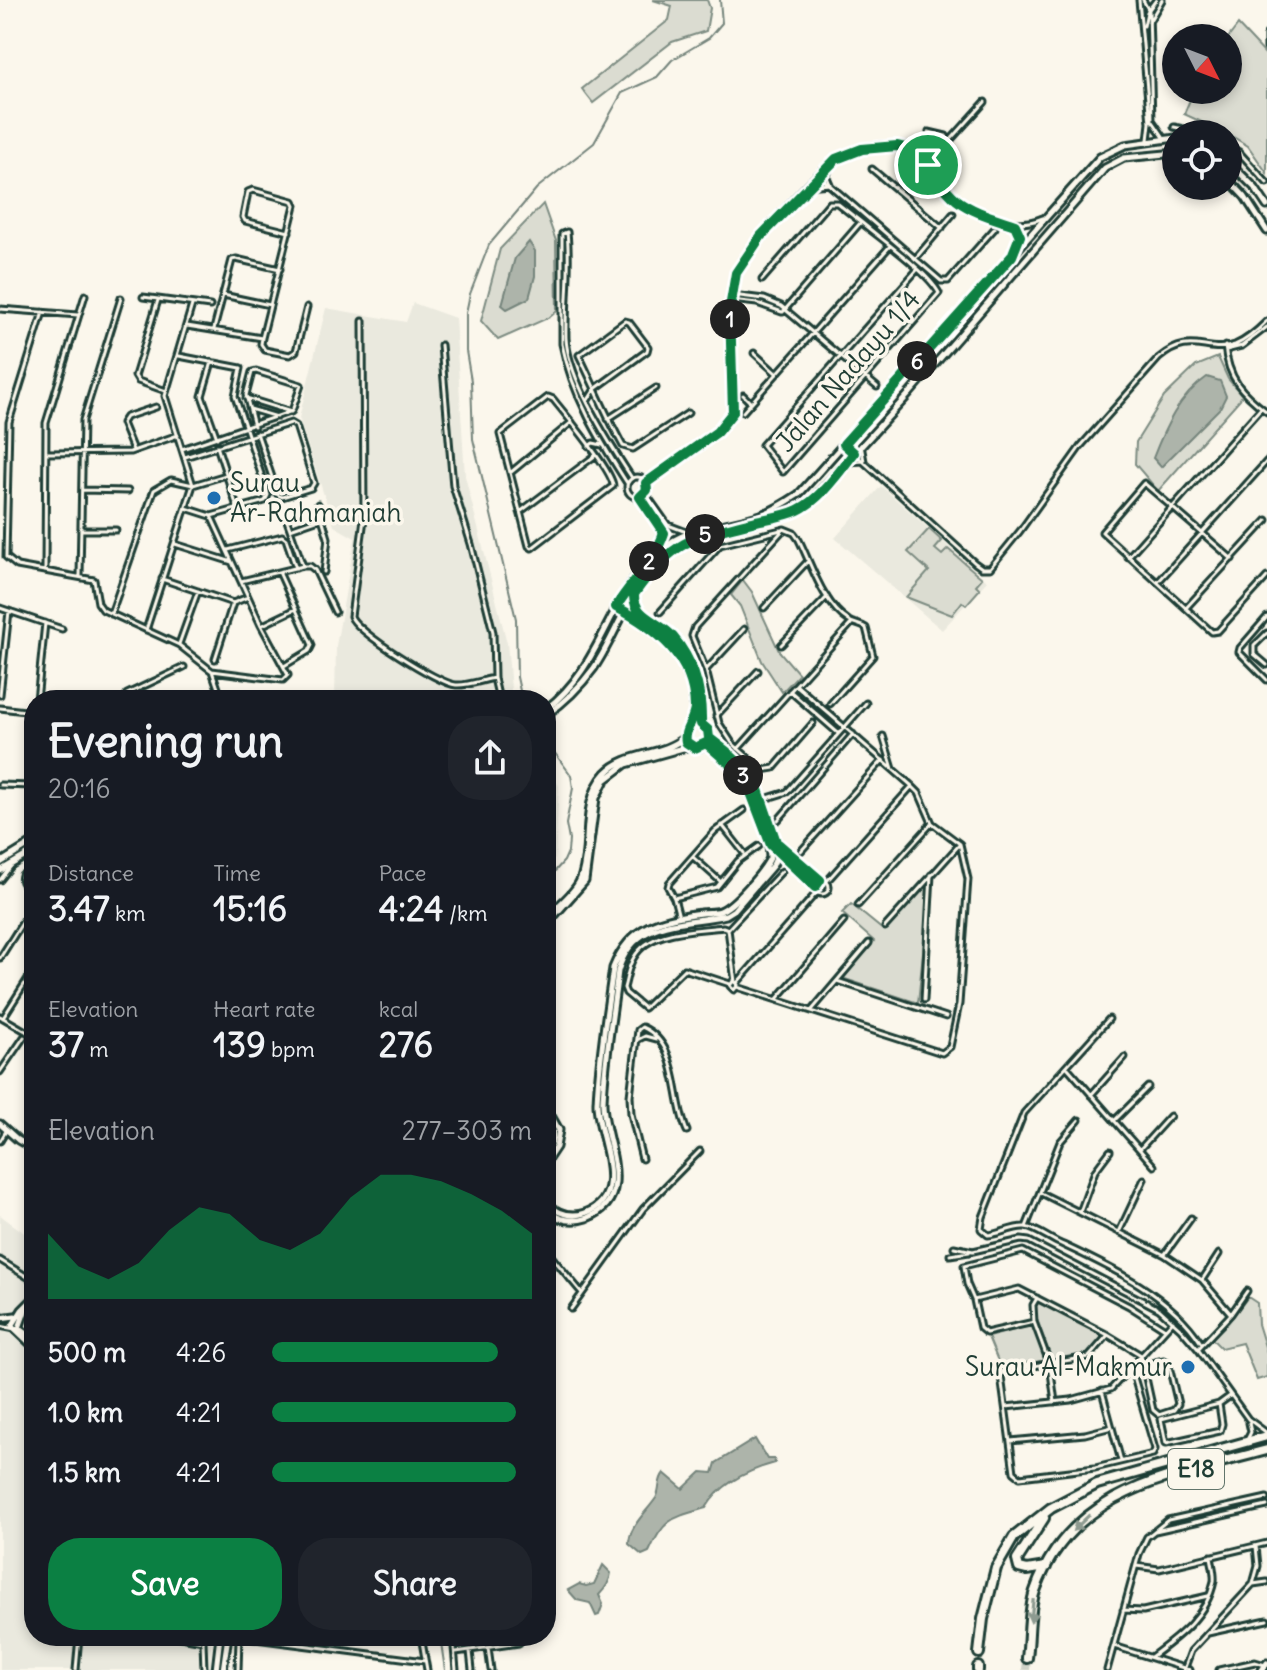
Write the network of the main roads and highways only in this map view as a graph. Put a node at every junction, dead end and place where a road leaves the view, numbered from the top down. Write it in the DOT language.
graph roads {
  1 [pos="1267,1434"];
  2 [pos="1267,1450"];
  3 [pos="1051,1508"];
  4 [pos="1046,1567"];
  5 [pos="979,1653"];
  6 [pos="1027,1658"];
  1 -- 3 [label="highway, E18"];
  2 -- 4 [label="highway, E18, one-way"];
  3 -- 4 [label="highway"];
  3 -- 5 [label="highway, E18"];
  4 -- 6 [label="highway, E18, one-way"];
}
